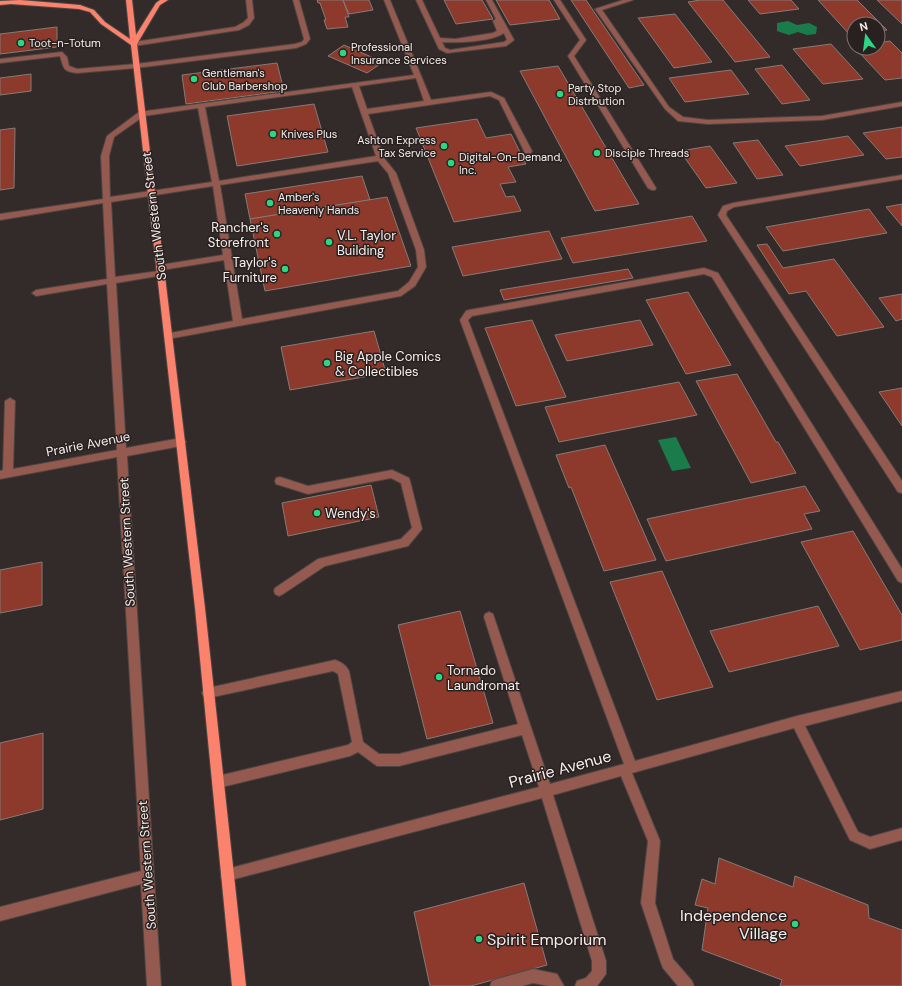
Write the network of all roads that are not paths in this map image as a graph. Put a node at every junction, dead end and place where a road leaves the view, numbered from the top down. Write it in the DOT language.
graph roads {
  1 [pos="4,0"];
  2 [pos="26,0"];
  3 [pos="129,0"];
  4 [pos="165,0"];
  5 [pos="249,0"];
  6 [pos="296,0"];
  7 [pos="387,0"];
  8 [pos="419,0"];
  9 [pos="485,0"];
  10 [pos="489,0"];
  11 [pos="557,0"];
  12 [pos="630,0"];
  13 [pos="0,2"];
  14 [pos="12,2"];
  15 [pos="438,40"];
  16 [pos="134,44"];
  17 [pos="0,61"];
  18 [pos="136,66"];
  19 [pos="418,76"];
  20 [pos="355,85"];
  21 [pos="428,102"];
  22 [pos="902,104"];
  23 [pos="201,106"];
  24 [pos="364,112"];
  25 [pos="142,114"];
  26 [pos="528,151"];
  27 [pos="380,158"];
  28 [pos="902,177"];
  29 [pos="216,183"];
  30 [pos="652,188"];
  31 [pos="151,193"];
  32 [pos="106,200"];
  33 [pos="0,217"];
  34 [pos="228,257"];
  35 [pos="161,271"];
  36 [pos="112,281"];
  37 [pos="36,293"];
  38 [pos="238,323"];
  39 [pos="168,336"];
  40 [pos="10,401"];
  41 [pos="181,442"];
  42 [pos="122,453"];
  43 [pos="4,475"];
  44 [pos="280,481"];
  45 [pos="902,489"];
  46 [pos="902,578"];
  47 [pos="279,591"];
  48 [pos="489,617"];
  49 [pos="208,693"];
  50 [pos="902,696"];
  51 [pos="797,722"];
  52 [pos="525,728"];
  53 [pos="358,745"];
  54 [pos="628,768"];
  55 [pos="218,782"];
  56 [pos="546,791"];
  57 [pos="902,834"];
  58 [pos="227,874"];
  59 [pos="148,876"];
  60 [pos="0,914"];
  61 [pos="154,986"];
  62 [pos="239,986"];
  63 [pos="497,986"];
  64 [pos="557,986"];
  65 [pos="582,986"];
  66 [pos="687,986"];
  1 -- 13 [label="main road"];
  2 -- 14 [label="main road"];
  3 -- 16 [label="main road, South Western Street"];
  4 -- 16 [label="main road"];
  5 -- 16 [label="street"];
  6 -- 18 [label="street"];
  7 -- 19 [label="street"];
  8 -- 15 [label="street"];
  9 -- 15 [label="street"];
  10 -- 15 [label="street"];
  11 -- 30 [label="street"];
  12 -- 22 [label="street"];
  13 -- 14 [label="main road"];
  14 -- 16 [label="main road"];
  16 -- 18 [label="main road, South Western Street"];
  17 -- 18 [label="street"];
  18 -- 25 [label="main road, South Western Street"];
  19 -- 20 [label="street"];
  19 -- 21 [label="street"];
  20 -- 23 [label="street"];
  20 -- 24 [label="street"];
  21 -- 24 [label="street"];
  21 -- 26 [label="street"];
  23 -- 25 [label="street"];
  23 -- 29 [label="street"];
  24 -- 27 [label="street"];
  25 -- 31 [label="main road, South Western Street"];
  25 -- 32 [label="street, South Western Street"];
  27 -- 29 [label="street"];
  27 -- 38 [label="street"];
  28 -- 45 [label="street"];
  29 -- 31 [label="street"];
  29 -- 34 [label="street"];
  31 -- 32 [label="street"];
  31 -- 35 [label="main road, South Western Street"];
  32 -- 33 [label="street"];
  32 -- 36 [label="street, South Western Street"];
  34 -- 35 [label="street"];
  34 -- 38 [label="street"];
  35 -- 36 [label="street"];
  35 -- 39 [label="main road, South Western Street"];
  36 -- 37 [label="street"];
  36 -- 42 [label="street, South Western Street"];
  38 -- 39 [label="street"];
  39 -- 41 [label="main road, South Western Street"];
  40 -- 43 [label="street"];
  41 -- 42 [label="street, Prairie Avenue"];
  41 -- 49 [label="main road, South Western Street"];
  42 -- 43 [label="street, Prairie Avenue"];
  42 -- 59 [label="street, South Western Street"];
  44 -- 47 [label="street"];
  46 -- 54 [label="street"];
  48 -- 52 [label="street"];
  49 -- 53 [label="street"];
  49 -- 55 [label="main road, South Western Street"];
  50 -- 51 [label="street, Prairie Avenue"];
  51 -- 54 [label="street, Prairie Avenue"];
  51 -- 57 [label="street"];
  52 -- 53 [label="street"];
  52 -- 56 [label="street"];
  53 -- 55 [label="street"];
  54 -- 56 [label="street, Prairie Avenue"];
  54 -- 66 [label="street"];
  55 -- 58 [label="main road, South Western Street"];
  56 -- 58 [label="street, Prairie Avenue"];
  56 -- 65 [label="street"];
  58 -- 62 [label="main road, South Western Street"];
  59 -- 60 [label="street"];
  59 -- 61 [label="street, South Western Street"];
  63 -- 64 [label="street"];
}
